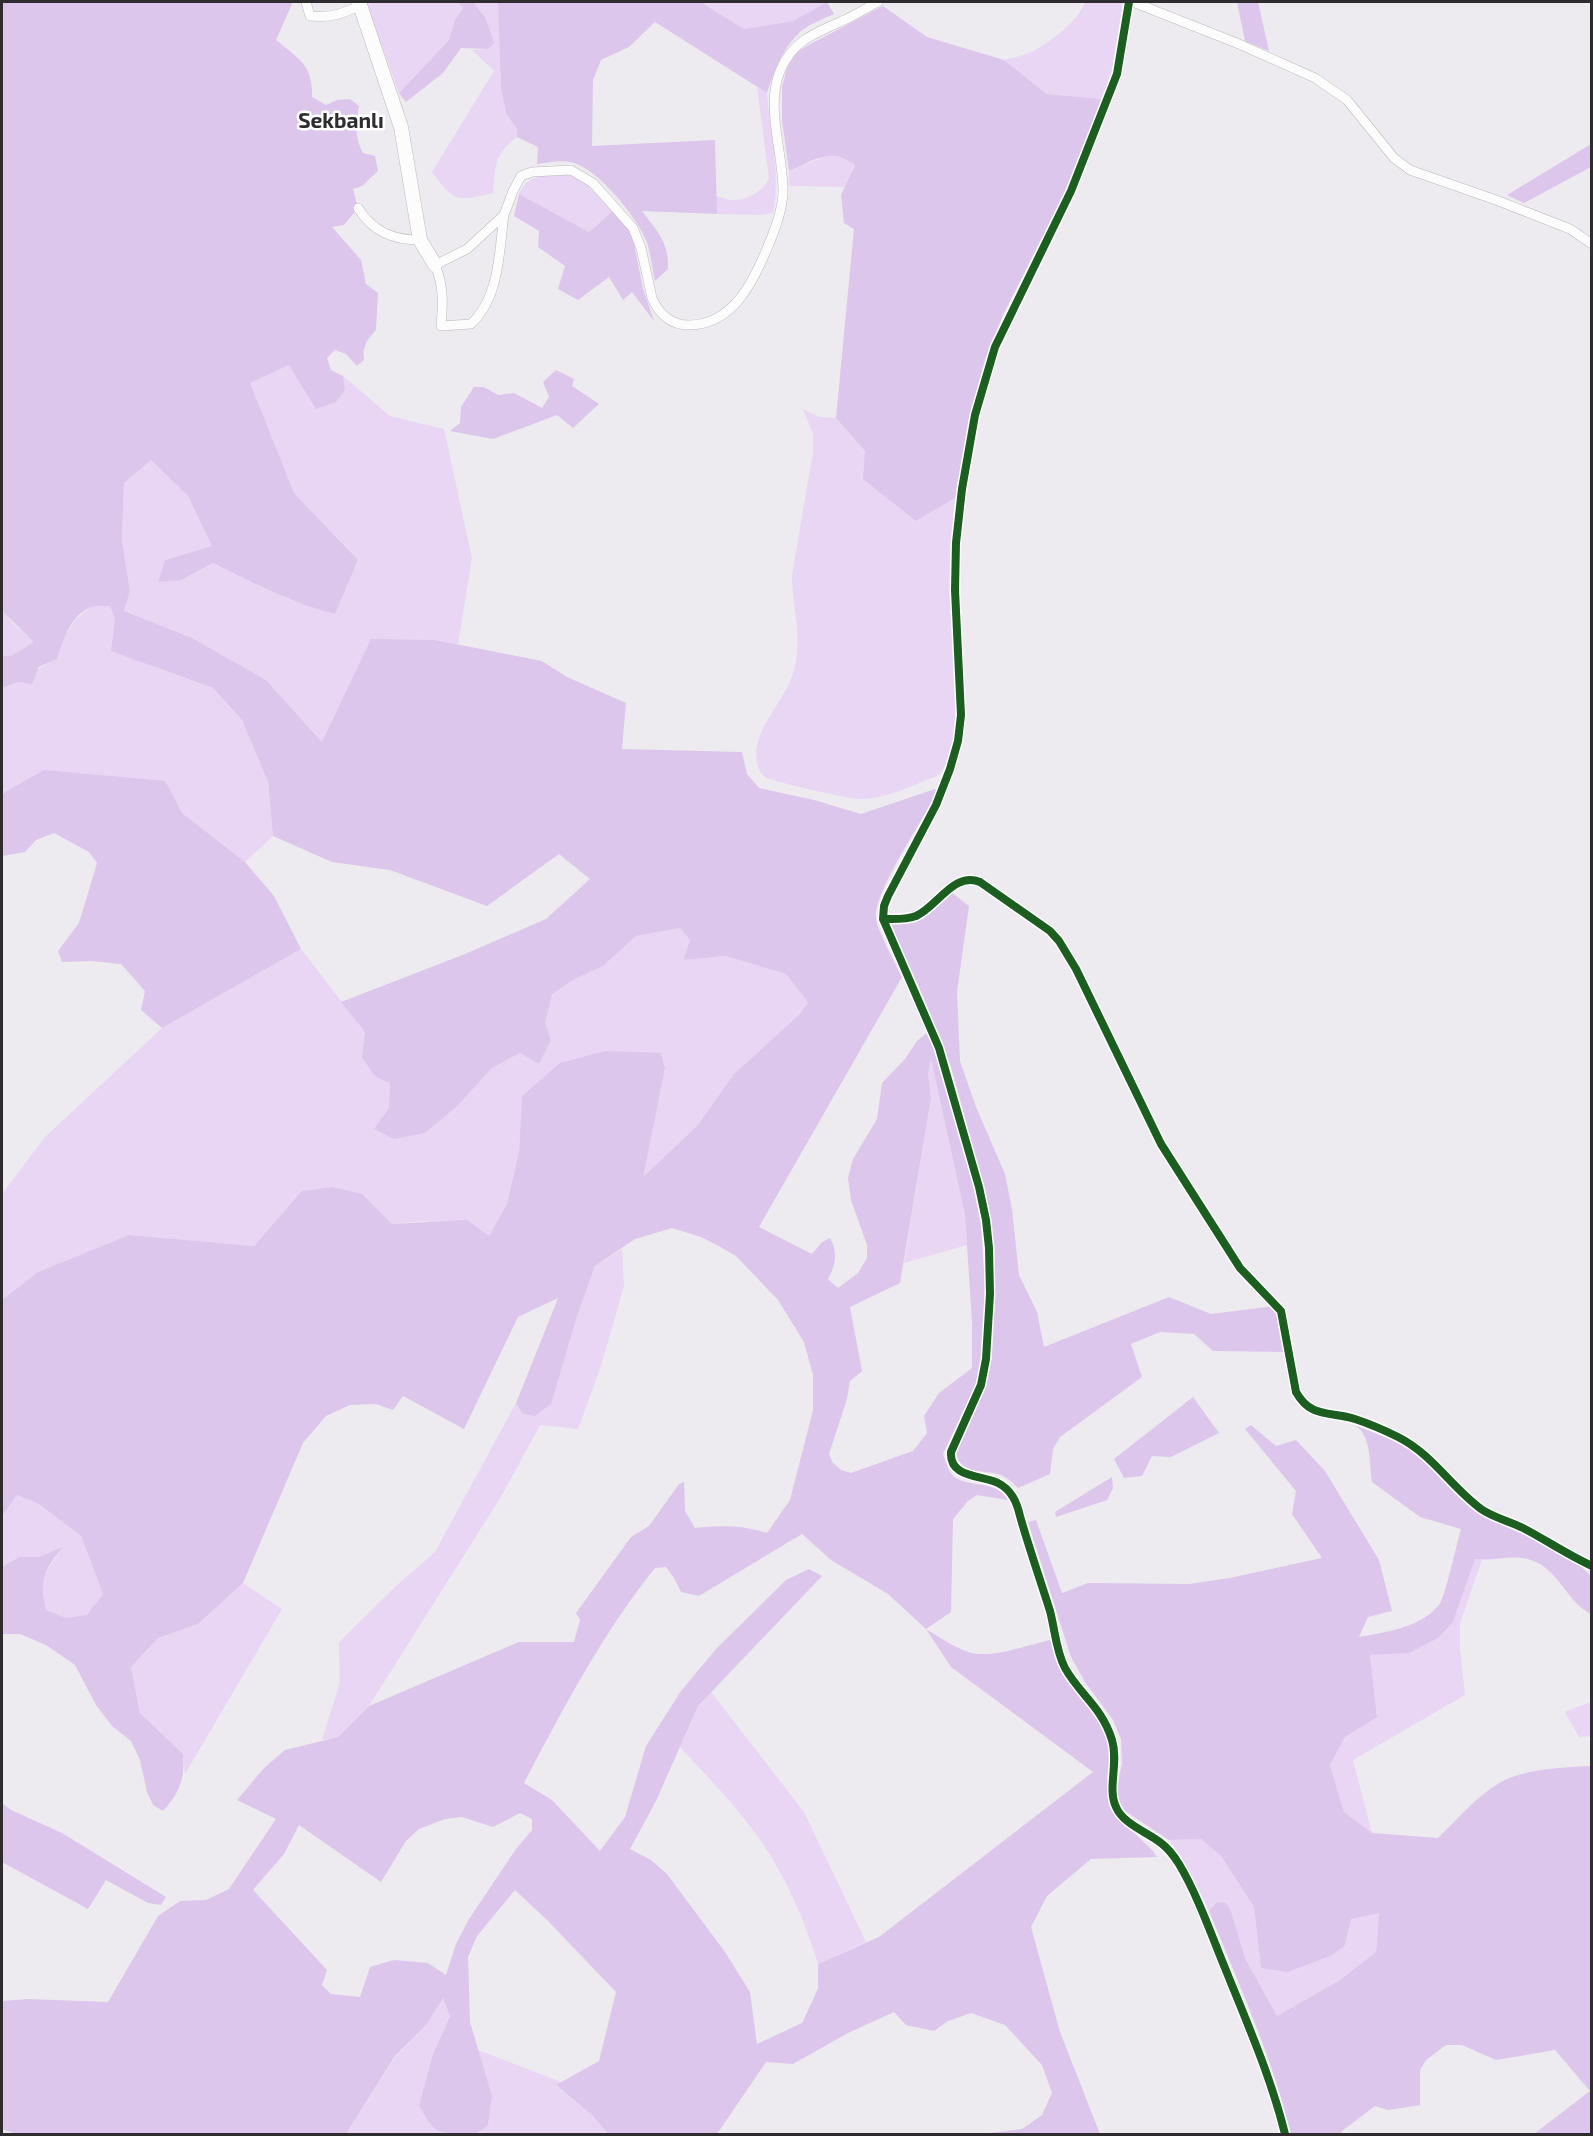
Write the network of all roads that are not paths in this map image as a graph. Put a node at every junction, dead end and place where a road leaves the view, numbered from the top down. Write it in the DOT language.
graph roads {
  1 [pos="306,2"];
  2 [pos="878,2"];
  3 [pos="1131,2"];
  4 [pos="359,4"];
  5 [pos="358,208"];
  6 [pos="504,215"];
  7 [pos="420,240"];
  8 [pos="1592,244"];
  9 [pos="435,265"];
  10 [pos="883,919"];
  11 [pos="1592,1566"];
  12 [pos="1286,2134"];
  1 -- 4 [label="street"];
  2 -- 6 [label="street"];
  3 -- 8 [label="street"];
  3 -- 10 [label="street"];
  4 -- 7 [label="street"];
  5 -- 7 [label="street"];
  6 -- 9 [label="street"];
  6 -- 9 [label="street"];
  7 -- 9 [label="street"];
  10 -- 11 [label="street"];
  10 -- 12 [label="street"];
}
